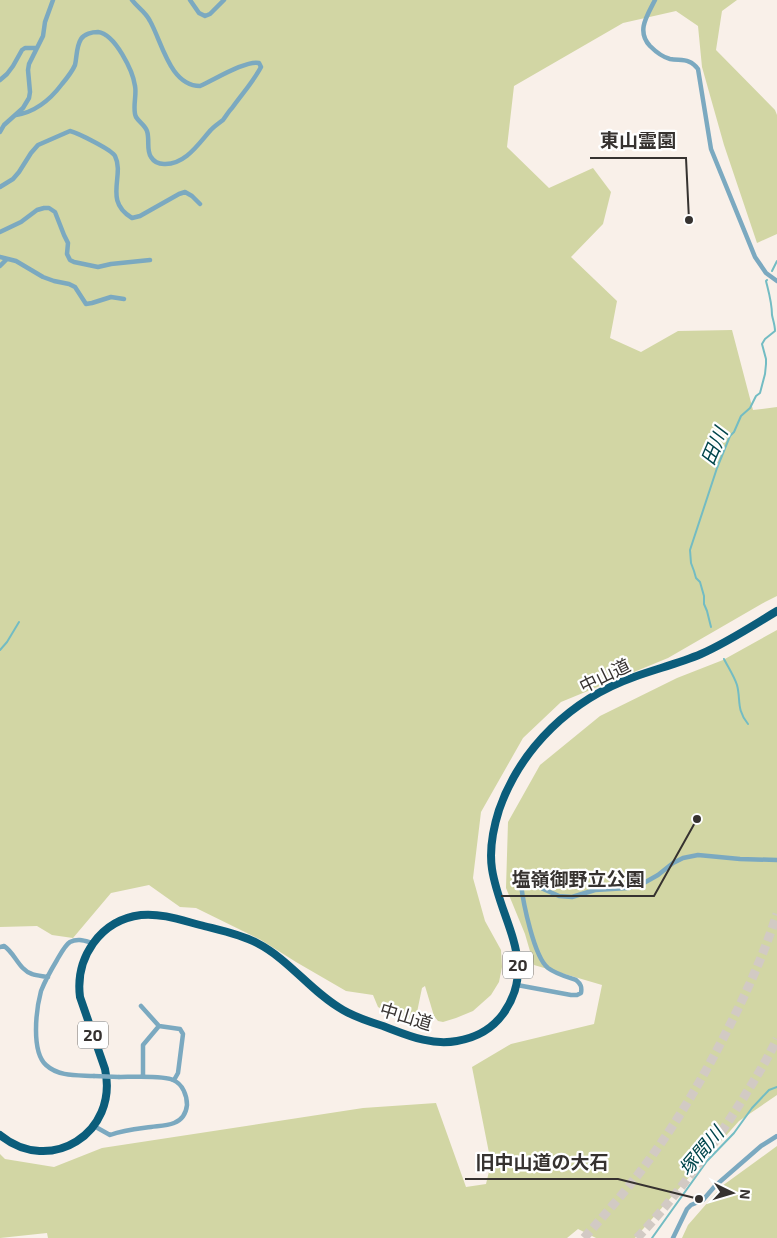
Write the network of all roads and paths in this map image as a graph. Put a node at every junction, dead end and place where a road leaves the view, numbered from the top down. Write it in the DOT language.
graph roads {
  1 [pos="53,0"];
  2 [pos="132,0"];
  3 [pos="190,0"];
  4 [pos="224,0"];
  5 [pos="655,0"];
  6 [pos="36,48"];
  7 [pos="0,80"];
  8 [pos="16,114"];
  9 [pos="0,132"];
  10 [pos="0,187"];
  11 [pos="200,204"];
  12 [pos="0,232"];
  13 [pos="0,257"];
  14 [pos="7,259"];
  15 [pos="150,260"];
  16 [pos="0,266"];
  17 [pos="777,281"];
  18 [pos="124,299"];
  19 [pos="777,611"];
  20 [pos="777,860"];
  21 [pos="93,944"];
  22 [pos="0,947"];
  23 [pos="48,977"];
  24 [pos="517,985"];
  25 [pos="141,1006"];
  26 [pos="159,1026"];
  27 [pos="142,1077"];
  28 [pos="174,1080"];
  29 [pos="94,1126"];
  30 [pos="0,1135"];
  31 [pos="777,1136"];
  32 [pos="673,1238"];
  1 -- 6 [label="street"];
  2 -- 8 [label="street"];
  3 -- 4 [label="street"];
  5 -- 17 [label="street"];
  6 -- 7 [label="street"];
  6 -- 8 [label="street"];
  8 -- 9 [label="street"];
  10 -- 11 [label="street"];
  12 -- 15 [label="street"];
  13 -- 14 [label="street"];
  14 -- 16 [label="street"];
  14 -- 18 [label="street"];
  19 -- 24 [label="highway, 中山道 / 20"];
  20 -- 24 [label="street"];
  21 -- 23 [label="street"];
  21 -- 24 [label="highway, 中山道 / 20"];
  21 -- 29 [label="highway, 中山道 / 20"];
  22 -- 23 [label="street"];
  23 -- 27 [label="street, bridge"];
  25 -- 26 [label="street"];
  26 -- 27 [label="street"];
  26 -- 28 [label="street"];
  27 -- 28 [label="street"];
  28 -- 29 [label="street"];
  29 -- 30 [label="highway, 中山道 / 20"];
  31 -- 32 [label="street"];
}
